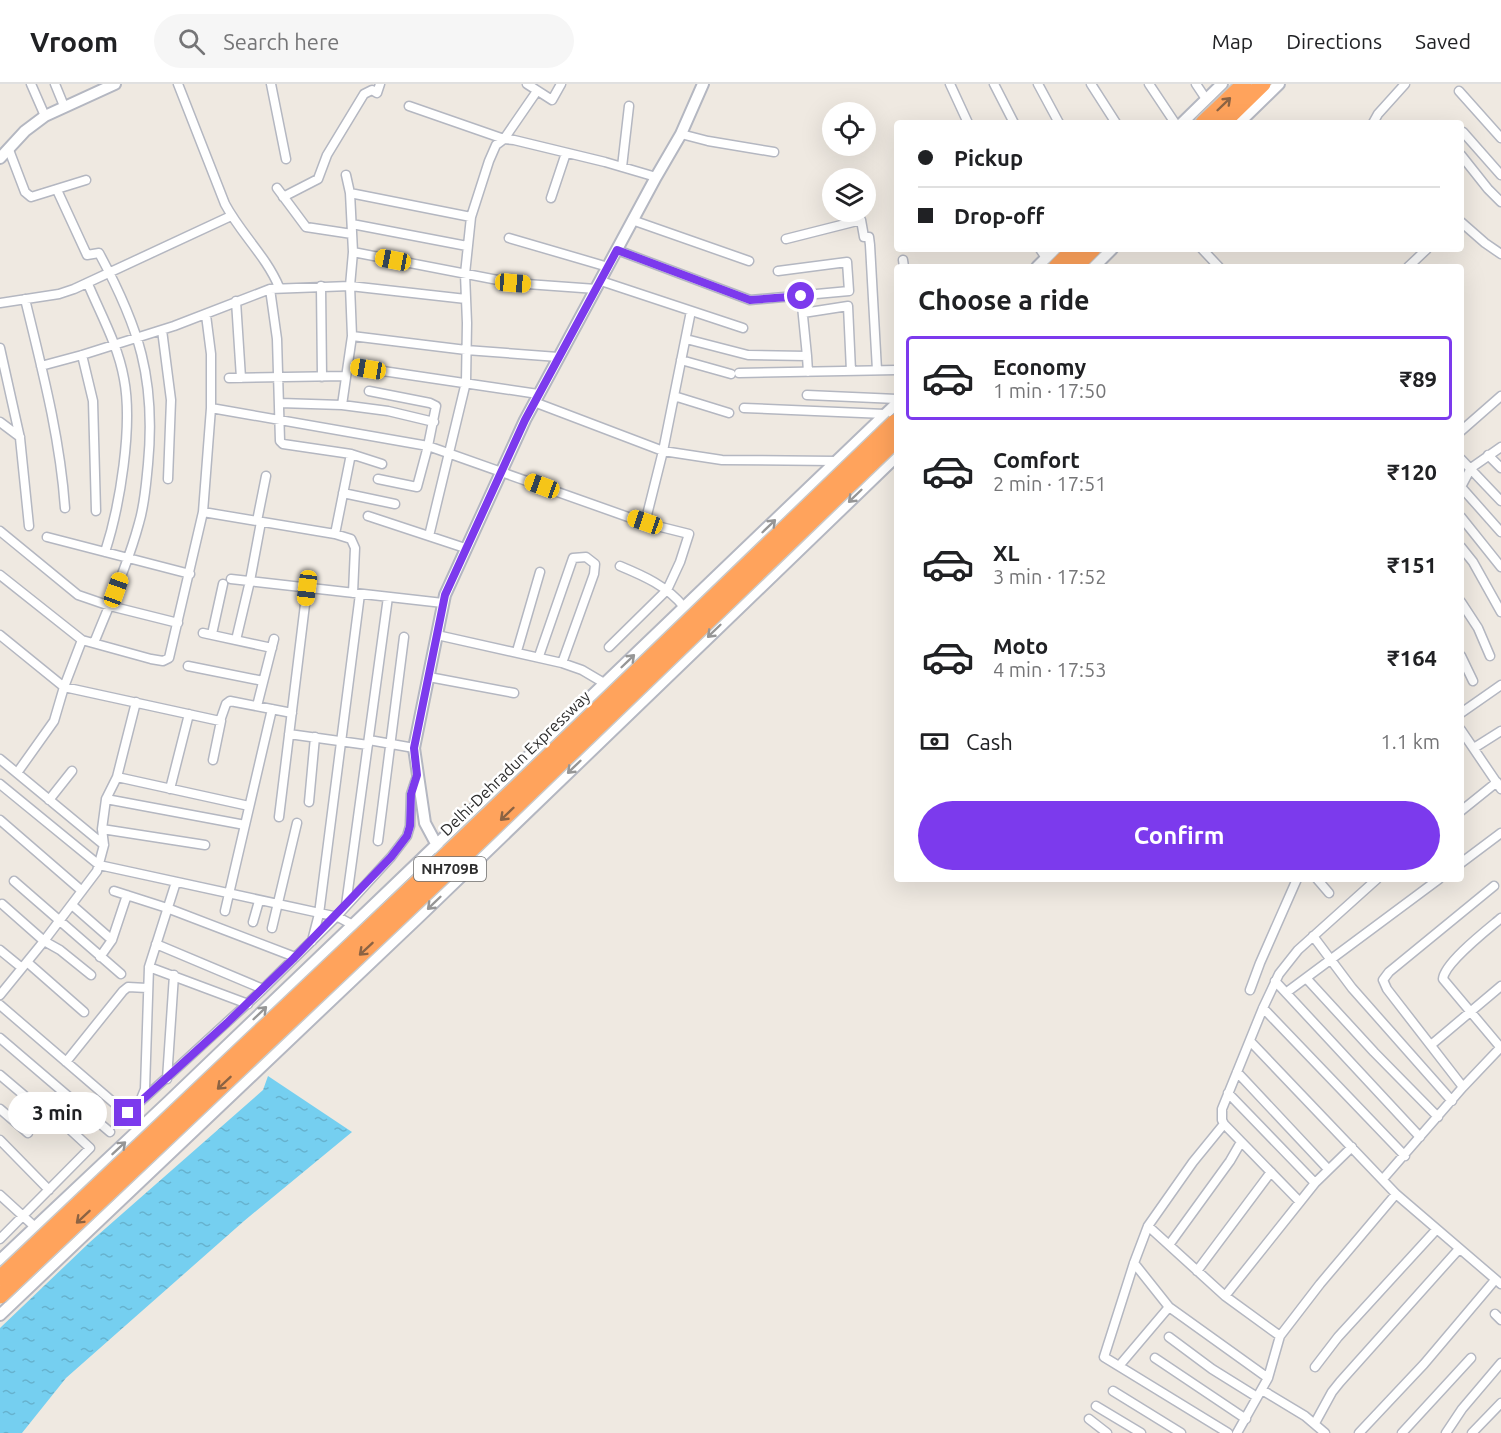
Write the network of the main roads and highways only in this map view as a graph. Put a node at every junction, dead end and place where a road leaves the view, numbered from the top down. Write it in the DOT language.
graph roads {
  1 [pos="1244,84"];
  2 [pos="1263,84"];
  3 [pos="1206,120"];
  4 [pos="1226,120"];
  5 [pos="1065,252"];
  6 [pos="1091,252"];
  7 [pos="1047,258"];
  8 [pos="1078,264"];
  9 [pos="892,419"];
  10 [pos="894,442"];
  11 [pos="0,1278"];
  12 [pos="0,1296"];
  3 -- 1 [label="highway, one-way"];
  2 -- 4 [label="highway"];
  5 -- 7 [label="highway"];
  6 -- 8 [label="highway"];
  9 -- 11 [label="highway, Delhi-Dehradun Expressway / NH709B, bridge"];
  10 -- 12 [label="highway, Delhi-Dehradun Expressway / NH709B, one-way, bridge"];
}
